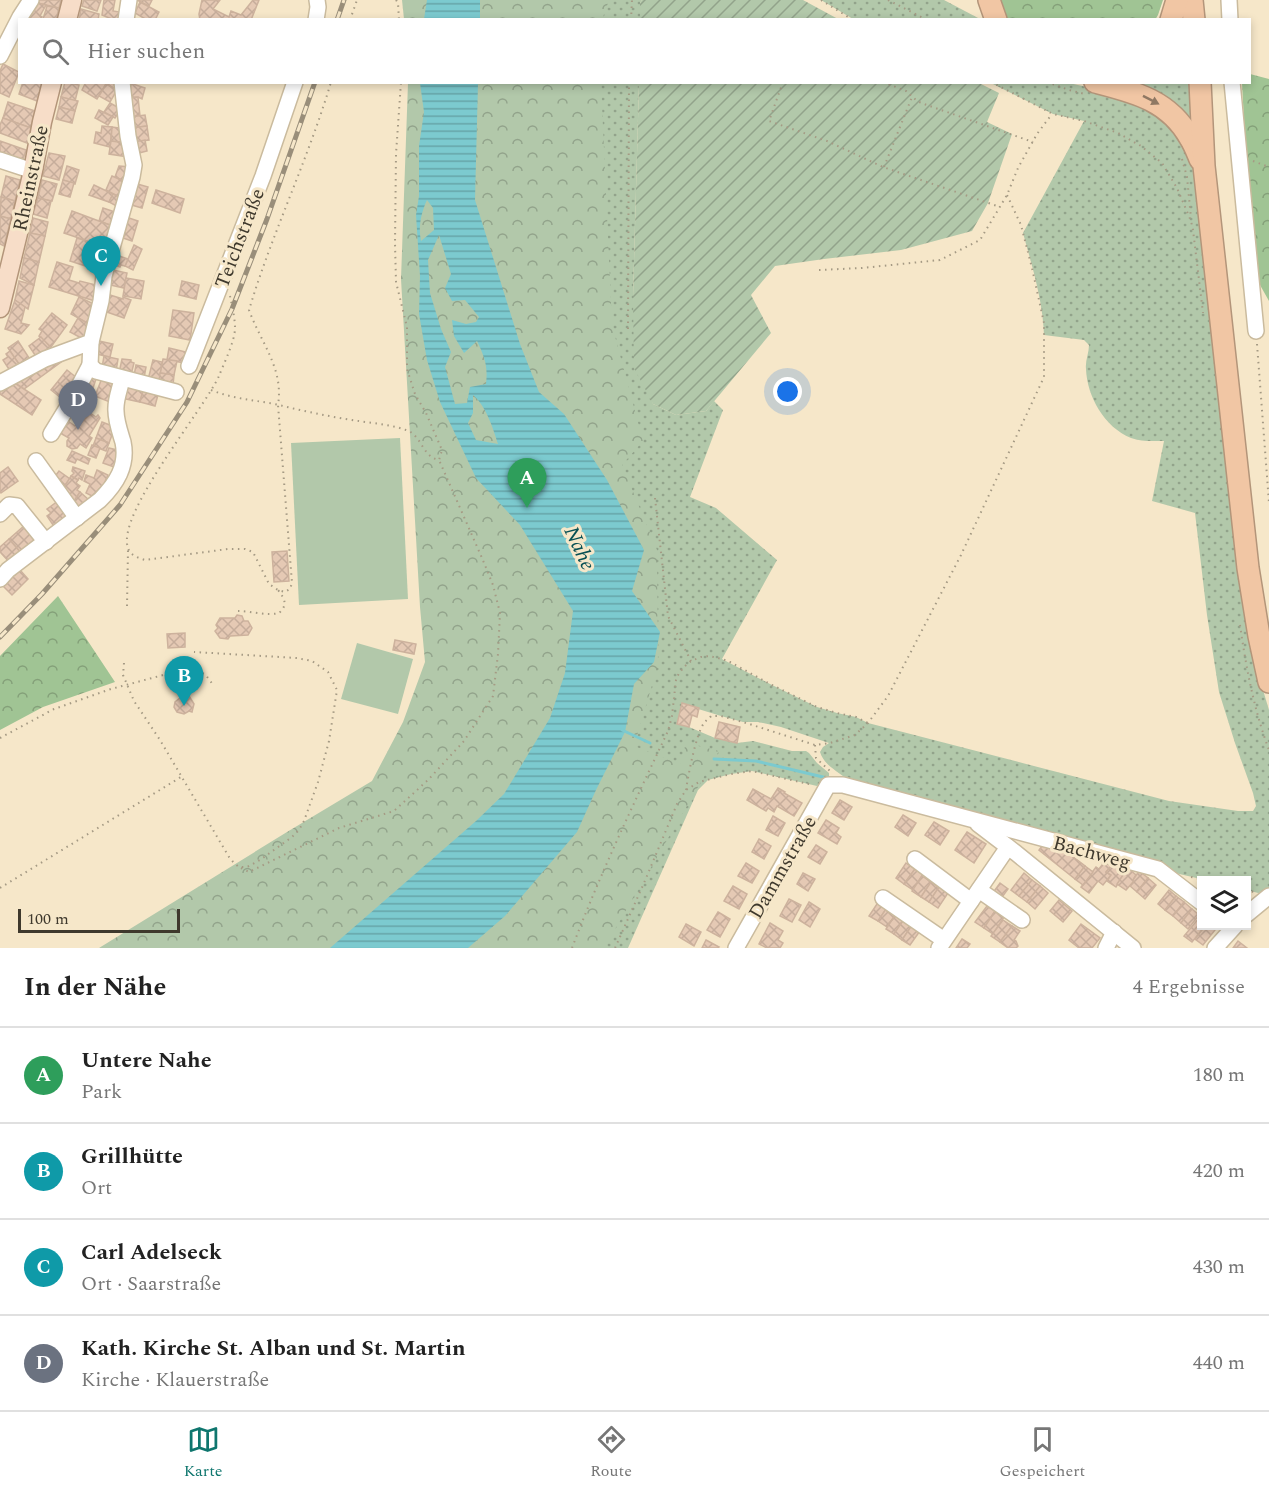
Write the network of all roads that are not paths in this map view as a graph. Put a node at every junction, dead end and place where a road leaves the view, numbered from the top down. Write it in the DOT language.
graph roads {
  1 [pos="31,0"];
  2 [pos="72,0"];
  3 [pos="129,0"];
  4 [pos="317,0"];
  5 [pos="989,0"];
  6 [pos="1177,0"];
  7 [pos="1192,0"];
  8 [pos="1199,0"];
  9 [pos="1229,0"];
  10 [pos="19,18"];
  11 [pos="68,18"];
  12 [pos="126,18"];
  13 [pos="316,18"];
  14 [pos="995,18"];
  15 [pos="1172,18"];
  16 [pos="1196,18"];
  17 [pos="1196,18"];
  18 [pos="1230,18"];
  19 [pos="18,21"];
  20 [pos="0,56"];
  21 [pos="52,84"];
  22 [pos="122,84"];
  23 [pos="294,84"];
  24 [pos="1201,84"];
  25 [pos="1201,84"];
  26 [pos="1232,84"];
  27 [pos="1092,89"];
  28 [pos="0,160"];
  29 [pos="1204,166"];
  30 [pos="33,171"];
  31 [pos="0,308"];
  32 [pos="1256,331"];
  33 [pos="91,342"];
  34 [pos="90,365"];
  35 [pos="189,366"];
  36 [pos="122,379"];
  37 [pos="0,383"];
  38 [pos="176,392"];
  39 [pos="51,434"];
  40 [pos="36,461"];
  41 [pos="0,514"];
  42 [pos="77,518"];
  43 [pos="46,542"];
  44 [pos="0,579"];
  45 [pos="1269,632"];
  46 [pos="1269,682"];
  47 [pos="828,785"];
  48 [pos="973,821"];
  49 [pos="1008,847"];
  50 [pos="915,860"];
  51 [pos="975,895"];
  52 [pos="1269,896"];
  53 [pos="883,897"];
  54 [pos="1197,899"];
  55 [pos="1251,911"];
  56 [pos="1022,920"];
  57 [pos="1229,930"];
  58 [pos="1114,932"];
  59 [pos="941,944"];
  60 [pos="736,948"];
  61 [pos="1106,948"];
  62 [pos="1133,948"];
  63 [pos="1215,948"];
  1 -- 10 [label="street"];
  2 -- 11 [label="main road"];
  3 -- 12 [label="street"];
  4 -- 13 [label="street"];
  5 -- 14 [label="highway"];
  6 -- 15 [label="highway"];
  7 -- 16 [label="highway"];
  8 -- 17 [label="highway"];
  9 -- 18 [label="street"];
  19 -- 20 [label="street"];
  21 -- 30 [label="main road, Rheinstraße"];
  22 -- 33 [label="street"];
  23 -- 35 [label="street, Teichstraße"];
  24 -- 29 [label="highway"];
  25 -- 45 [label="highway"];
  26 -- 32 [label="street"];
  27 -- 29 [label="highway, one-way"];
  28 -- 30 [label="street"];
  29 -- 46 [label="highway"];
  30 -- 31 [label="main road, Rheinstraße"];
  33 -- 34 [label="street"];
  33 -- 37 [label="street"];
  34 -- 36 [label="street"];
  34 -- 39 [label="street"];
  36 -- 38 [label="street"];
  36 -- 42 [label="street"];
  40 -- 42 [label="street"];
  41 -- 43 [label="street"];
  42 -- 43 [label="street"];
  43 -- 44 [label="street"];
  47 -- 48 [label="street, Bachweg"];
  47 -- 60 [label="street, Dammstraße"];
  48 -- 49 [label="street, Bachweg"];
  48 -- 54 [label="street, Bachweg"];
  49 -- 51 [label="street"];
  49 -- 58 [label="street, Bachweg"];
  50 -- 51 [label="street"];
  51 -- 56 [label="street"];
  51 -- 59 [label="street"];
  52 -- 55 [label="street"];
  53 -- 59 [label="street"];
  57 -- 63 [label="street"];
  58 -- 61 [label="street"];
  58 -- 62 [label="street, Bachweg"];
}
